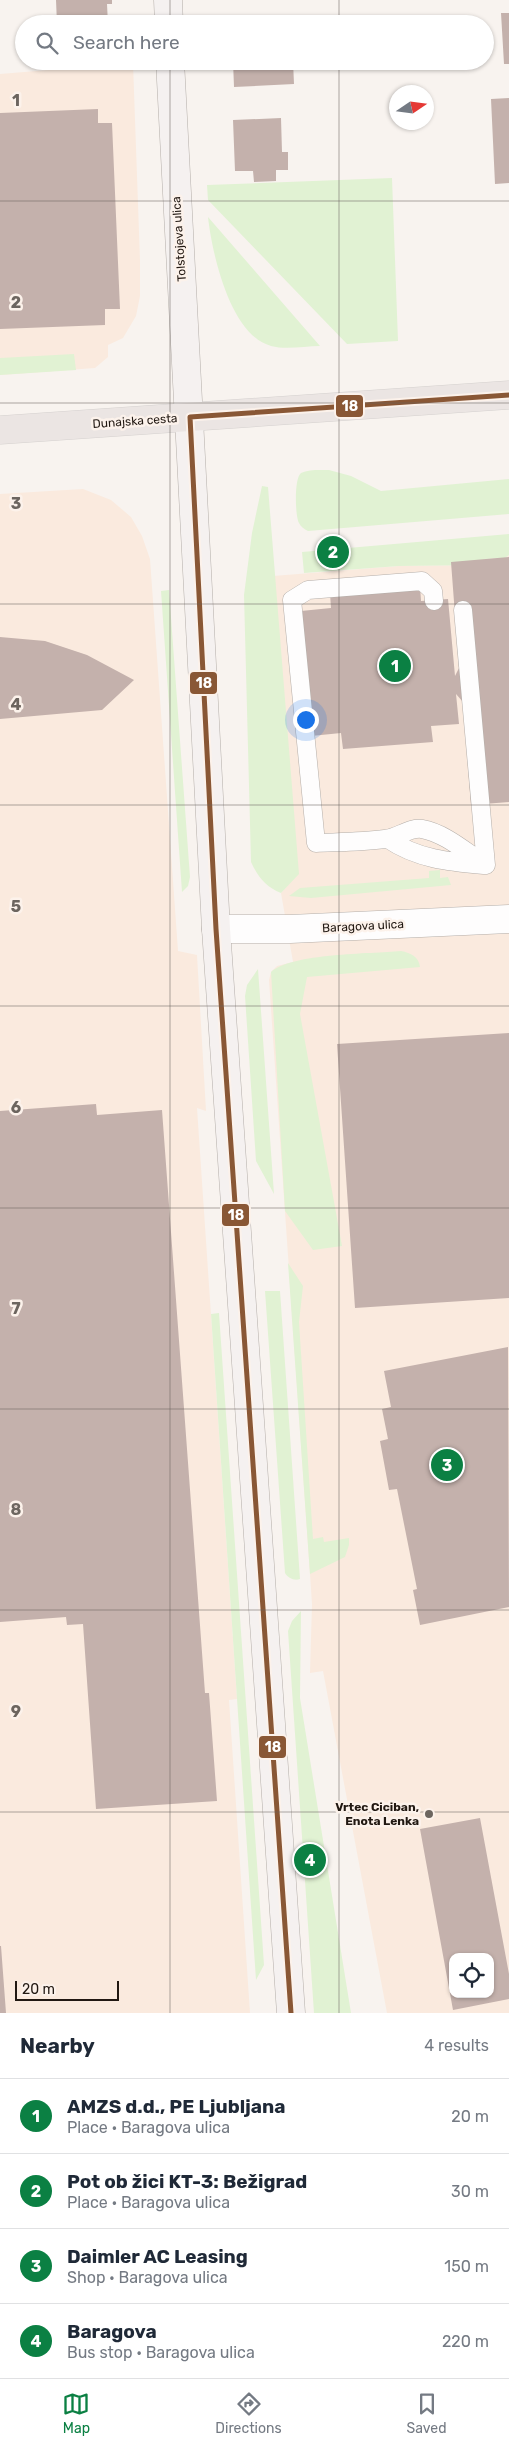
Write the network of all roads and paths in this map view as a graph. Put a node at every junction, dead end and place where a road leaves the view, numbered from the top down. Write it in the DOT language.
graph roads {
  1 [pos="168,0"];
  2 [pos="169,15"];
  3 [pos="171,70"];
  4 [pos="509,395"];
  5 [pos="190,417"];
  6 [pos="0,430"];
  7 [pos="434,601"];
  8 [pos="462,610"];
  9 [pos="388,839"];
  10 [pos="486,866"];
  11 [pos="509,919"];
  12 [pos="216,928"];
  13 [pos="291,2013"];
  1 -- 2 [label="street"];
  3 -- 5 [label="street, Tolstojeva ulica"];
  4 -- 5 [label="main road, Dunajska cesta"];
  5 -- 6 [label="main road, Dunajska cesta"];
  5 -- 12 [label="street"];
  7 -- 9 [label="lane"];
  8 -- 10 [label="lane"];
  9 -- 10 [label="lane"];
  9 -- 10 [label="lane"];
  11 -- 12 [label="street, Baragova ulica"];
  12 -- 13 [label="street"];
}
